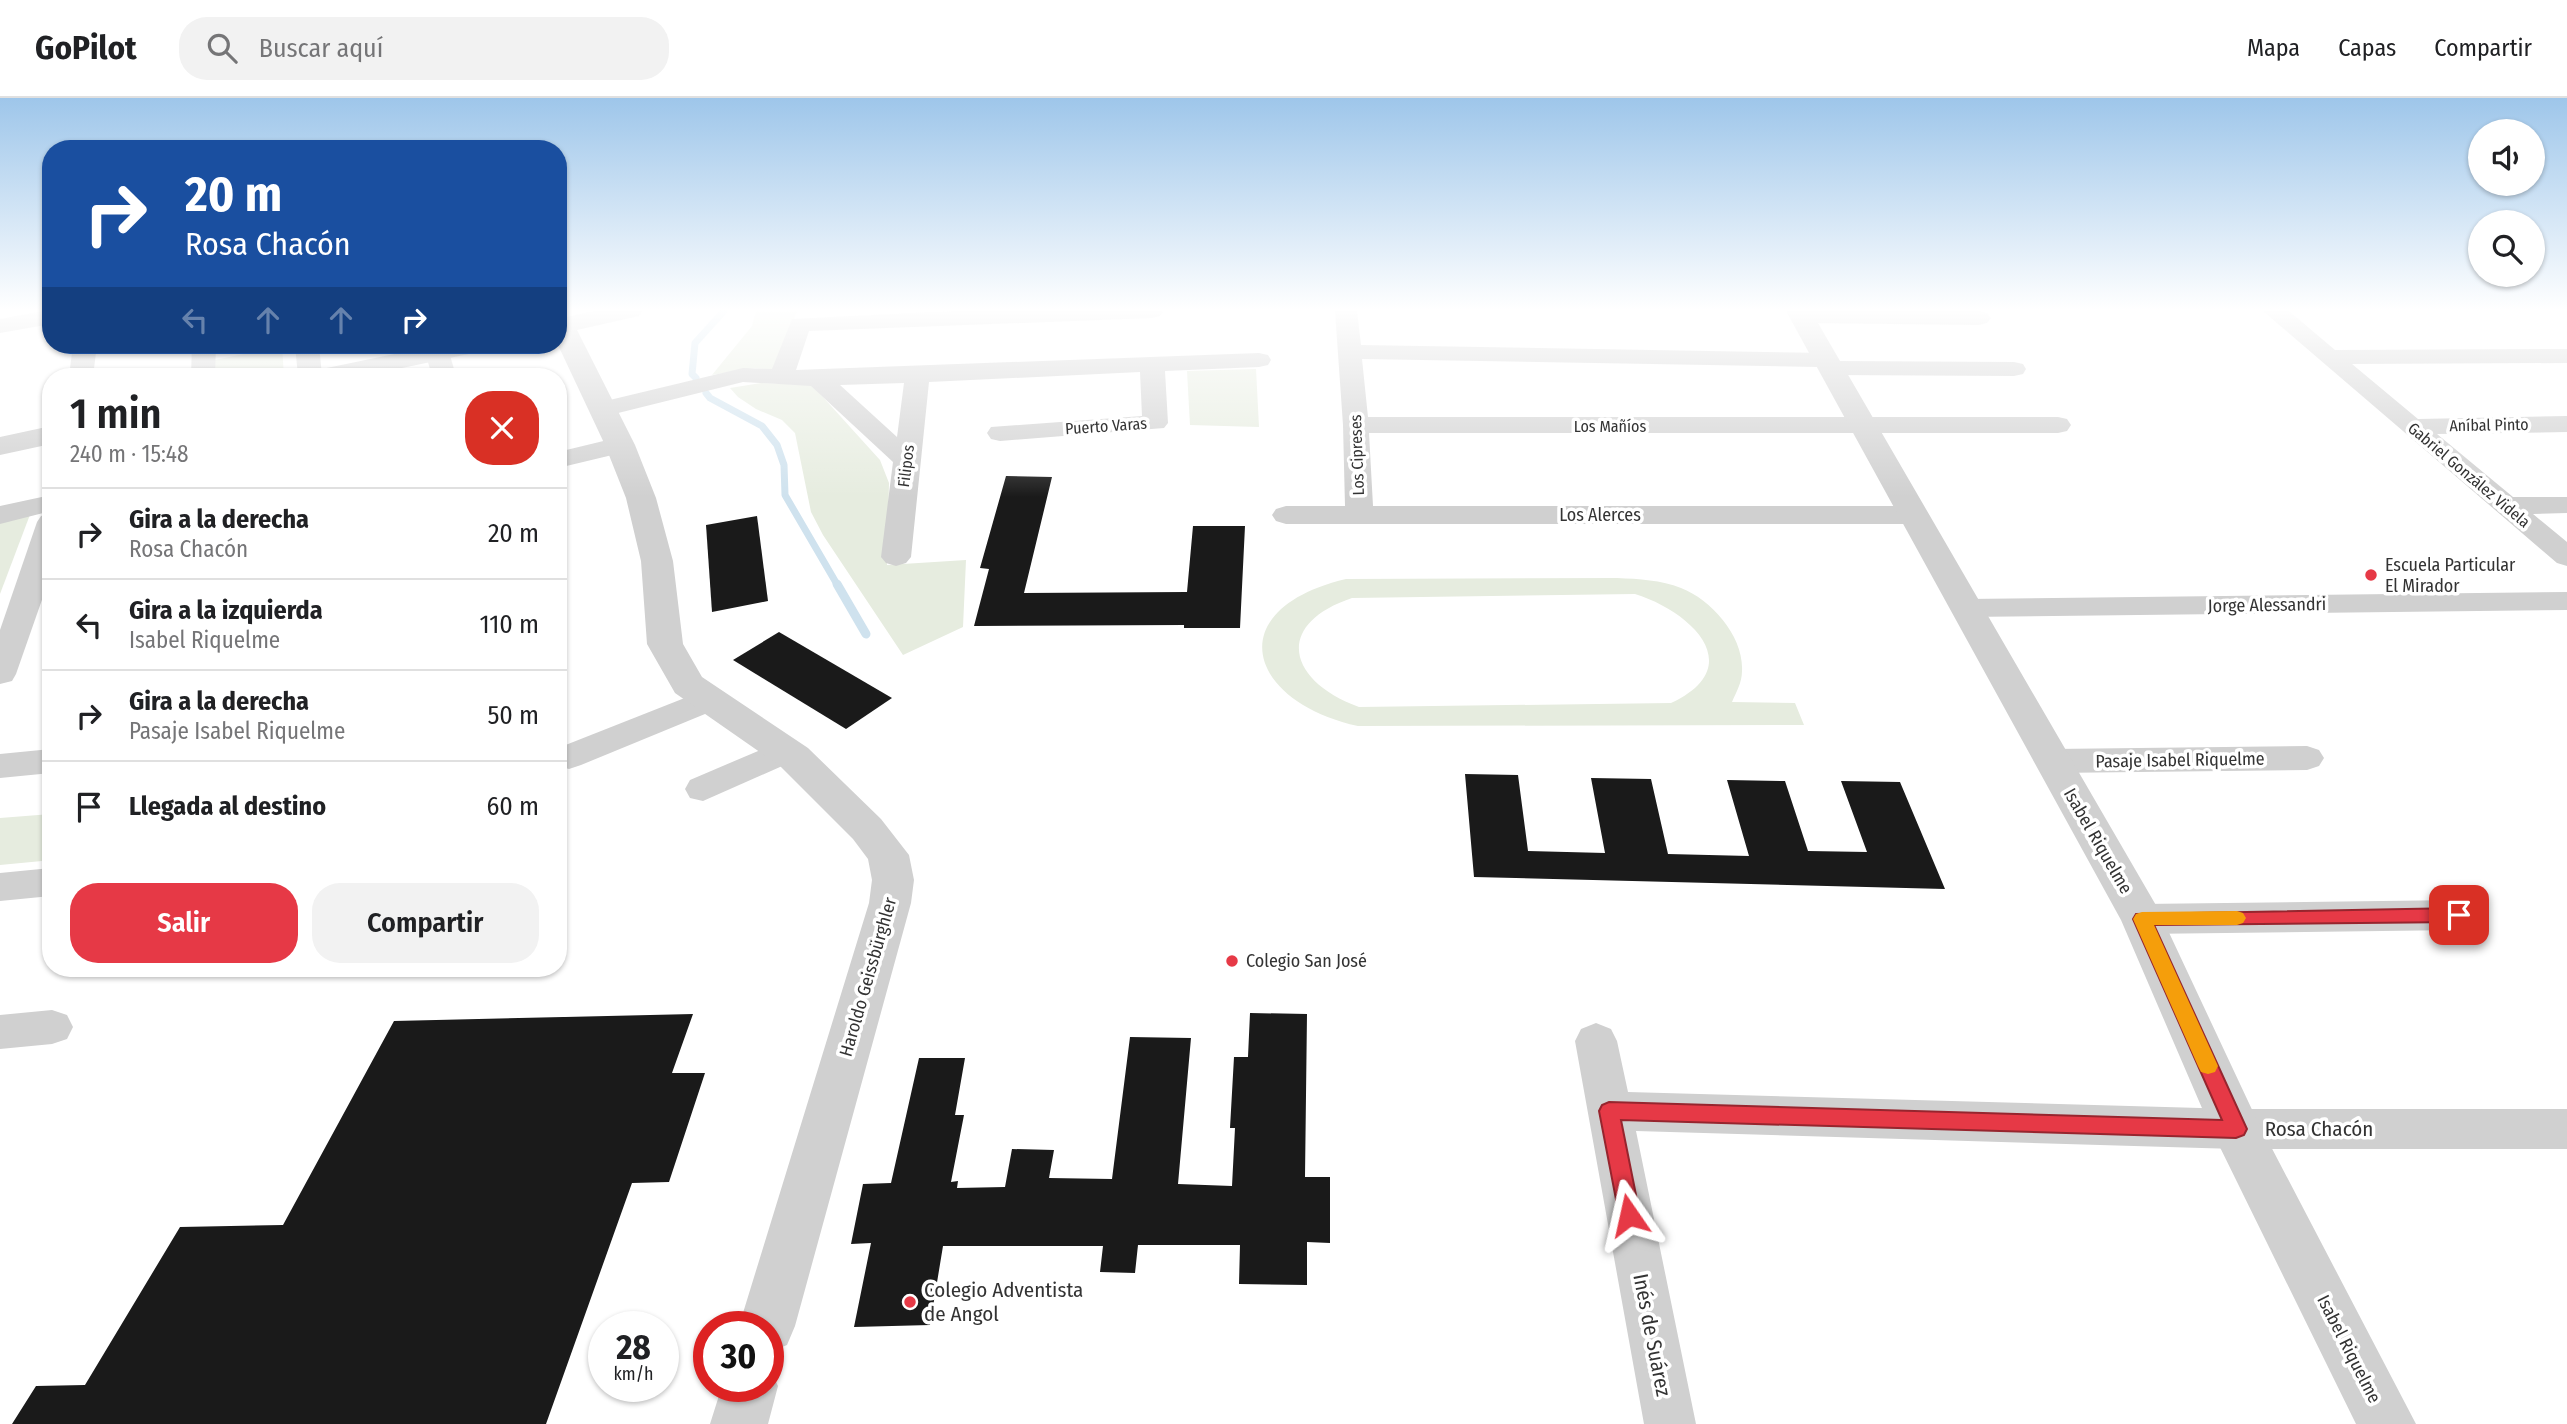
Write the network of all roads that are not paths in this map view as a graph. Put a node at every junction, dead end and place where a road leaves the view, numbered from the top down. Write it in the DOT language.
graph roads {
  1 [pos="583,373"];
  2 [pos="783,373"];
  3 [pos="942,373"];
  4 [pos="1152,373"];
  5 [pos="1352,373"];
  6 [pos="1833,373"];
  7 [pos="2347,373"];
  8 [pos="917,374"];
  9 [pos="782,377"];
  10 [pos="818,379"];
  11 [pos="602,410"];
  12 [pos="2567,424"];
  13 [pos="1356,425"];
  14 [pos="2058,425"];
  15 [pos="1864,426"];
  16 [pos="2411,426"];
  17 [pos="1000,433"];
  18 [pos="42,437"];
  19 [pos="620,445"];
  20 [pos="0,446"];
  21 [pos="567,458"];
  22 [pos="907,460"];
  23 [pos="42,505"];
  24 [pos="2567,505"];
  25 [pos="2505,506"];
  26 [pos="1359,514"];
  27 [pos="0,515"];
  28 [pos="1286,515"];
  29 [pos="1914,515"];
  30 [pos="896,557"];
  31 [pos="2567,557"];
  32 [pos="42,574"];
  33 [pos="2567,601"];
  34 [pos="1966,608"];
  35 [pos="7,639"];
  36 [pos="0,674"];
  37 [pos="710,699"];
  38 [pos="786,751"];
  39 [pos="569,757"];
  40 [pos="2307,758"];
  41 [pos="2053,761"];
  42 [pos="42,762"];
  43 [pos="0,766"];
  44 [pos="703,789"];
  45 [pos="42,883"];
  46 [pos="0,887"];
  47 [pos="2459,915"];
  48 [pos="2142,919"];
  49 [pos="52,1027"];
  50 [pos="0,1032"];
  51 [pos="1596,1041"];
  52 [pos="1609,1111"];
  53 [pos="2236,1129"];
  54 [pos="2567,1129"];
  55 [pos="771,1311"];
  56 [pos="745,1402"];
  57 [pos="739,1424"];
  58 [pos="1670,1424"];
  59 [pos="2387,1424"];
  1 -- 11 [label="street, Haroldo Geissbürghler"];
  2 -- 9 [label="street"];
  3 -- 8 [label="street"];
  4 -- 17 [label="street, Puerto Varas"];
  5 -- 13 [label="street, Los Cipreses"];
  6 -- 15 [label="street, Isabel Riquelme"];
  7 -- 16 [label="street, Gabriel González Videla"];
  8 -- 10 [label="street"];
  8 -- 22 [label="street, Filipos"];
  9 -- 10 [label="street"];
  9 -- 11 [label="street"];
  10 -- 22 [label="street"];
  11 -- 19 [label="street, Haroldo Geissbürghler"];
  12 -- 16 [label="street, Aníbal Pinto"];
  13 -- 15 [label="street, Los Mañíos"];
  13 -- 26 [label="street, Los Cipreses"];
  14 -- 15 [label="street"];
  15 -- 29 [label="street, Isabel Riquelme"];
  16 -- 25 [label="street, Gabriel González Videla"];
  18 -- 20 [label="street"];
  19 -- 21 [label="street"];
  19 -- 37 [label="street, Haroldo Geissbürghler"];
  22 -- 30 [label="street, Filipos"];
  23 -- 27 [label="street"];
  24 -- 25 [label="street"];
  25 -- 31 [label="street, Gabriel González Videla"];
  26 -- 28 [label="street, Los Alerces"];
  26 -- 29 [label="street, Los Alerces"];
  29 -- 34 [label="street, Isabel Riquelme"];
  32 -- 35 [label="street"];
  33 -- 34 [label="street, Jorge Alessandri"];
  34 -- 41 [label="street, Isabel Riquelme"];
  35 -- 36 [label="street"];
  37 -- 38 [label="street, Haroldo Geissbürghler"];
  37 -- 39 [label="street"];
  38 -- 44 [label="street"];
  38 -- 55 [label="street, Haroldo Geissbürghler"];
  40 -- 41 [label="street, Pasaje Isabel Riquelme"];
  41 -- 48 [label="street, Isabel Riquelme"];
  42 -- 43 [label="street"];
  45 -- 46 [label="street"];
  47 -- 48 [label="street"];
  48 -- 53 [label="street, Isabel Riquelme"];
  49 -- 50 [label="street"];
  51 -- 52 [label="street, Inés de Suárez"];
  52 -- 53 [label="street, Rosa Chacón"];
  52 -- 58 [label="street, Inés de Suárez"];
  53 -- 54 [label="street, Rosa Chacón"];
  53 -- 59 [label="street, Isabel Riquelme"];
  56 -- 57 [label="street"];
}
